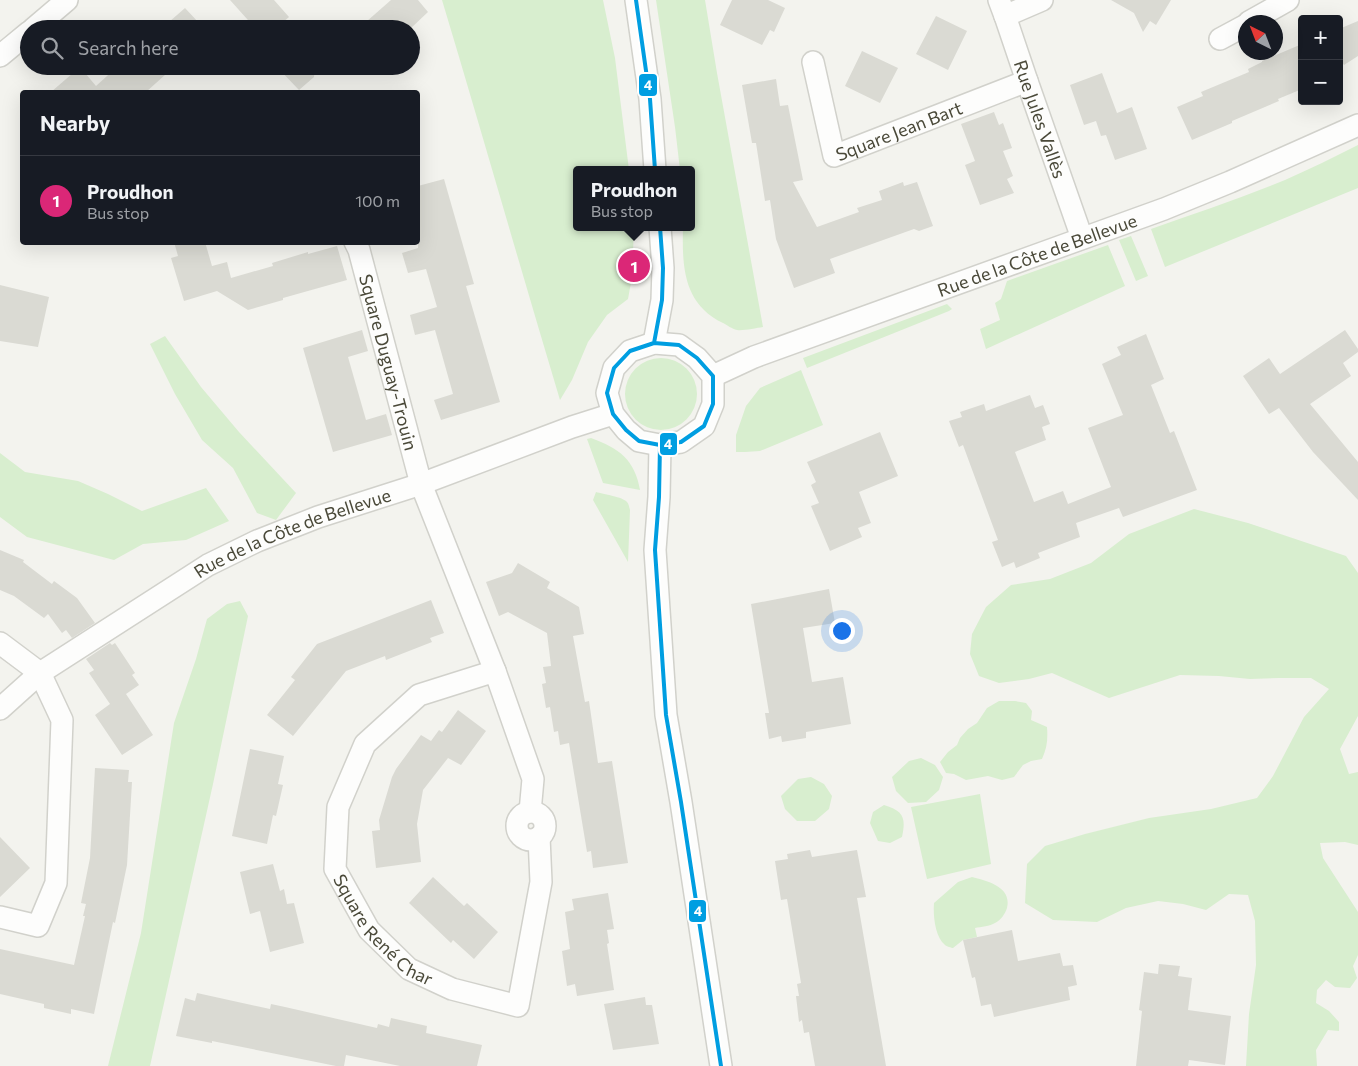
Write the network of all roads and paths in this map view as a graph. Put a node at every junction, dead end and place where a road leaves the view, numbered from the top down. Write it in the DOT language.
graph roads {
  1 [pos="67,0"];
  2 [pos="636,0"];
  3 [pos="1042,0"];
  4 [pos="1288,0"];
  5 [pos="1002,8"];
  6 [pos="1261,15"];
  7 [pos="44,20"];
  8 [pos="1238,29"];
  9 [pos="20,39"];
  10 [pos="1220,39"];
  11 [pos="0,56"];
  12 [pos="813,62"];
  13 [pos="1026,81"];
  14 [pos="1358,124"];
  15 [pos="655,166"];
  16 [pos="660,231"];
  17 [pos="1082,238"];
  18 [pos="357,245"];
  19 [pos="654,343"];
  20 [pos="712,376"];
  21 [pos="613,414"];
  22 [pos="660,445"];
  23 [pos="421,484"];
  24 [pos="0,642"];
  25 [pos="495,671"];
  26 [pos="40,673"];
  27 [pos="0,709"];
  28 [pos="0,917"];
  29 [pos="721,1066"];
  1 -- 7 [label="street"];
  2 -- 15 [label="street"];
  3 -- 5 [label="street"];
  4 -- 6 [label="street"];
  5 -- 13 [label="street, Rue Jules Vallès"];
  8 -- 10 [label="street"];
  9 -- 11 [label="street"];
  12 -- 13 [label="street, Square Jean Bart"];
  13 -- 17 [label="street, Rue Jules Vallès"];
  14 -- 17 [label="street, Rue de la Côte de Bellevue"];
  16 -- 19 [label="street"];
  17 -- 20 [label="street, Rue de la Côte de Bellevue"];
  18 -- 23 [label="street, Square Duguay-Trouin"];
  19 -- 20 [label="street"];
  19 -- 21 [label="street"];
  20 -- 22 [label="street"];
  21 -- 22 [label="street"];
  21 -- 23 [label="street, Rue de la Côte de Bellevue"];
  22 -- 29 [label="street"];
  23 -- 25 [label="street, Square René Char"];
  23 -- 26 [label="street, Rue de la Côte de Bellevue"];
  24 -- 26 [label="street"];
  25 -- 25 [label="street, Square René Char"];
  26 -- 27 [label="street, Rue de la Côte de Bellevue"];
  26 -- 28 [label="street"];
}
